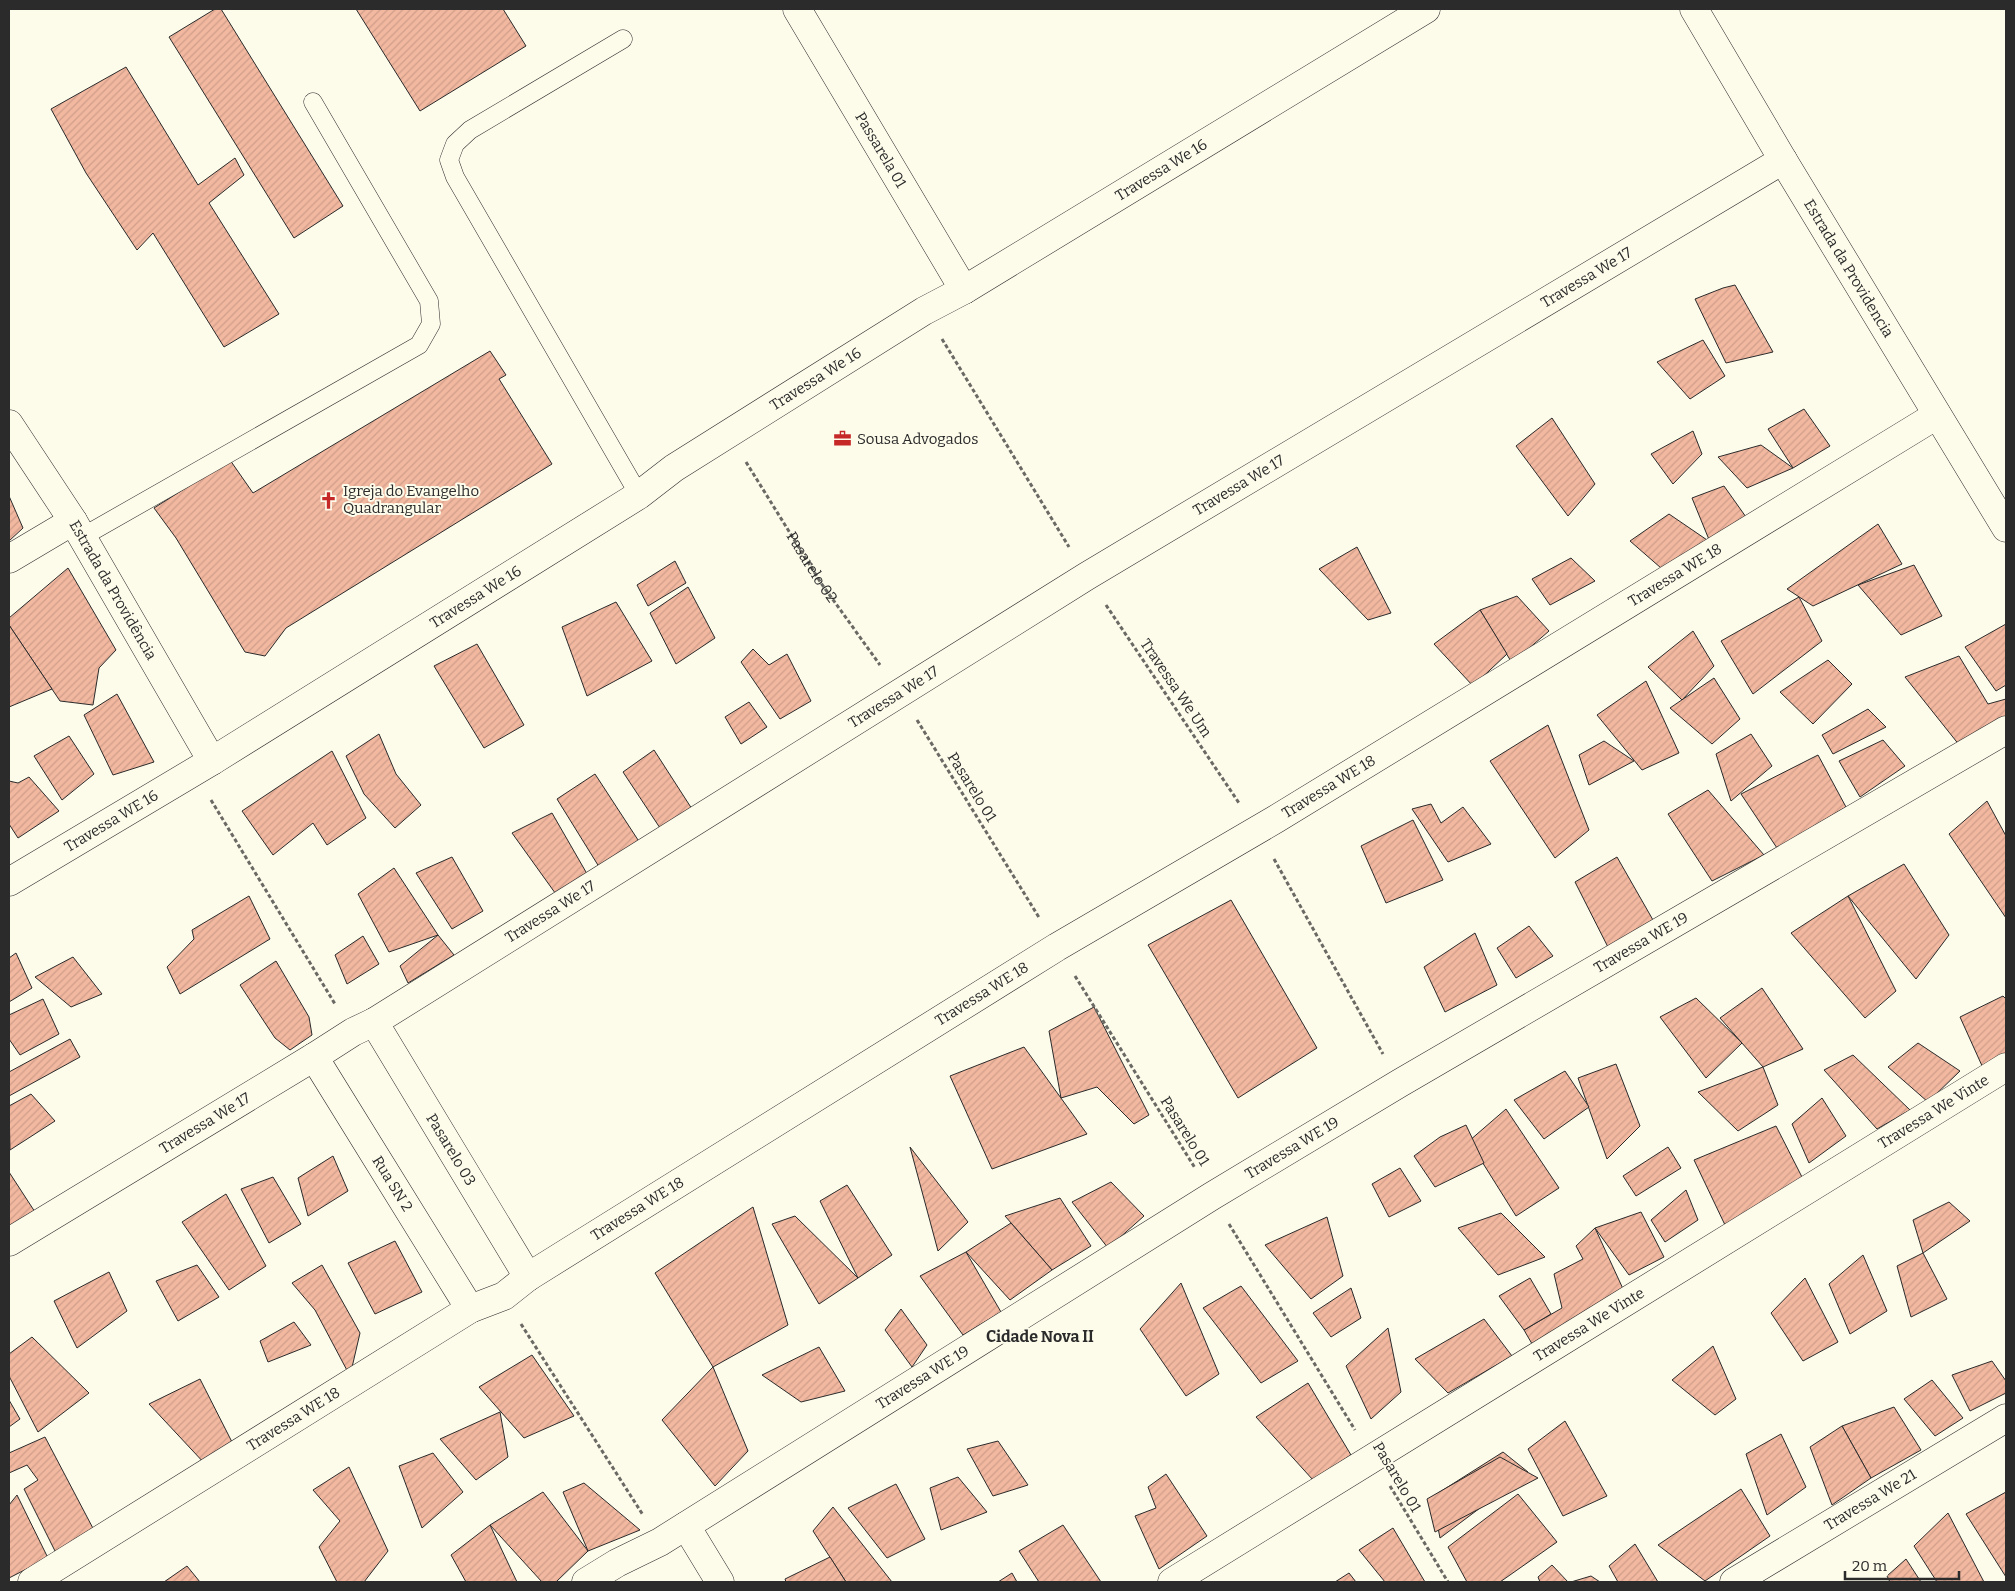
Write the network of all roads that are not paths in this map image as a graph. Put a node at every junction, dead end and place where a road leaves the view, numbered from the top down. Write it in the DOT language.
graph roads {
  1 [pos="797,9"];
  2 [pos="1426,9"];
  3 [pos="1696,10"];
  4 [pos="623,39"];
  5 [pos="313,102"];
  6 [pos="1783,160"];
  7 [pos="964,290"];
  8 [pos="1937,415"];
  9 [pos="9,424"];
  10 [pos="639,495"];
  11 [pos="2006,528"];
  12 [pos="78,529"];
  13 [pos="9,559"];
  14 [pos="2006,730"];
  15 [pos="203,766"];
  16 [pos="9,882"];
  17 [pos="363,1027"];
  18 [pos="314,1057"];
  19 [pos="2006,1067"];
  20 [pos="9,1242"];
  21 [pos="528,1277"];
  22 [pos="470,1309"];
  23 [pos="2006,1418"];
  24 [pos="686,1526"];
  25 [pos="623,1573"];
  26 [pos="32,1582"];
  27 [pos="586,1582"];
  28 [pos="720,1582"];
  29 [pos="1172,1582"];
  30 [pos="1734,1582"];
  1 -- 7 [label="street, Passarela 01"];
  2 -- 7 [label="street, Travessa We 16"];
  3 -- 6 [label="street, Estrada da Providencia"];
  4 -- 10 [label="lane"];
  5 -- 12 [label="lane"];
  6 -- 8 [label="street, Estrada da Providencia"];
  6 -- 17 [label="street, Travessa We 17"];
  7 -- 10 [label="street, Travessa We 16"];
  8 -- 11 [label="street, Estrada da Providencia"];
  8 -- 21 [label="street, Travessa WE 18"];
  9 -- 12 [label="street, Estrada da Providência"];
  10 -- 15 [label="street, Travessa We 16"];
  12 -- 13 [label="street"];
  12 -- 15 [label="street, Estrada da Providência"];
  14 -- 24 [label="street, Travessa WE 19"];
  15 -- 16 [label="street, Travessa WE 16"];
  17 -- 18 [label="street, Travessa We 17"];
  17 -- 21 [label="street, Pasarelo 03"];
  18 -- 20 [label="street, Travessa We 17"];
  18 -- 22 [label="street, Rua SN 2"];
  19 -- 29 [label="street, Travessa We Vinte"];
  21 -- 22 [label="street, Travessa WE 18"];
  22 -- 26 [label="street, Travessa WE 18"];
  23 -- 30 [label="street, Travessa We 21"];
  24 -- 25 [label="street, Travessa WE 19"];
  24 -- 28 [label="street"];
  25 -- 27 [label="street, Travessa WE 19"];
}
